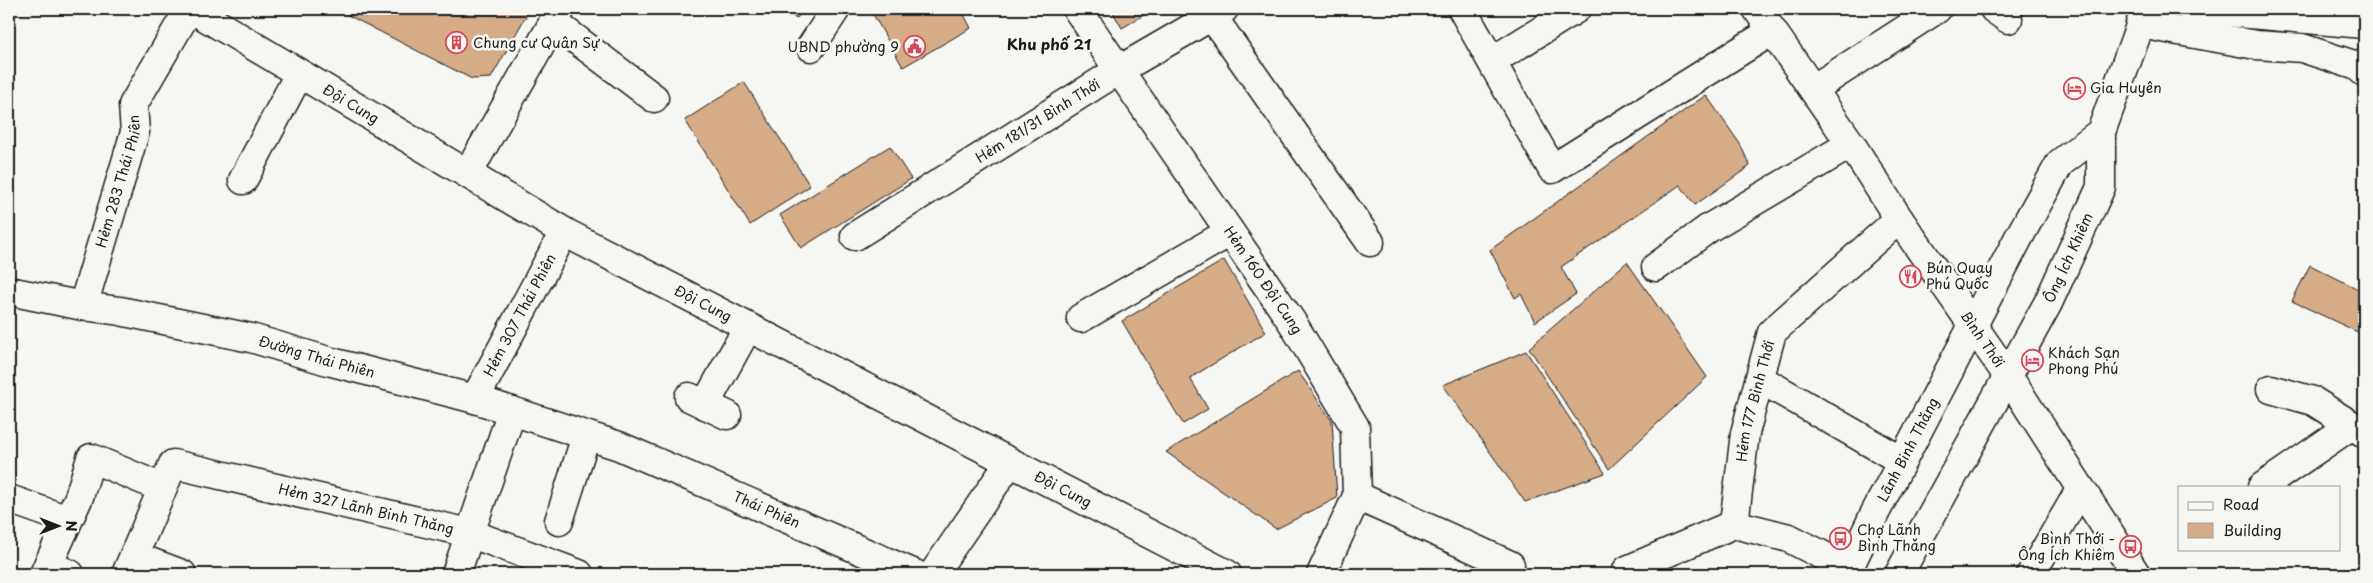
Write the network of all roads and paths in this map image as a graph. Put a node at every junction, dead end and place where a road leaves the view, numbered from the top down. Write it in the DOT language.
graph roads {
  1 [pos="190,9"];
  2 [pos="836,9"];
  3 [pos="1077,9"];
  4 [pos="1462,9"];
  5 [pos="1576,9"];
  6 [pos="1937,9"];
  7 [pos="2192,9"];
  8 [pos="1218,12"];
  9 [pos="557,15"];
  10 [pos="2143,16"];
  11 [pos="1765,20"];
  12 [pos="2364,24"];
  13 [pos="811,47"];
  14 [pos="1492,61"];
  15 [pos="1119,70"];
  16 [pos="2364,72"];
  17 [pos="299,74"];
  18 [pos="1813,89"];
  19 [pos="654,98"];
  20 [pos="2101,132"];
  21 [pos="1851,144"];
  22 [pos="468,173"];
  23 [pos="243,180"];
  24 [pos="1898,219"];
  25 [pos="564,232"];
  26 [pos="1230,232"];
  27 [pos="855,236"];
  28 [pos="1370,242"];
  29 [pos="1656,267"];
  30 [pos="10,299"];
  31 [pos="83,306"];
  32 [pos="1081,318"];
  33 [pos="1972,326"];
  34 [pos="748,327"];
  35 [pos="2008,376"];
  36 [pos="1760,379"];
  37 [pos="2271,389"];
  38 [pos="475,399"];
  39 [pos="707,406"];
  40 [pos="512,410"];
  41 [pos="2358,429"];
  42 [pos="586,436"];
  43 [pos="619,446"];
  44 [pos="1902,461"];
  45 [pos="1010,462"];
  46 [pos="2264,486"];
  47 [pos="162,488"];
  48 [pos="2080,490"];
  49 [pos="1357,496"];
  50 [pos="9,499"];
  51 [pos="68,520"];
  52 [pos="558,520"];
  53 [pos="1734,524"];
  54 [pos="469,534"];
  55 [pos="863,564"];
  56 [pos="130,565"];
  57 [pos="1510,565"];
  58 [pos="1627,570"];
  59 [pos="54,571"];
  60 [pos="1848,572"];
  61 [pos="182,574"];
  62 [pos="456,574"];
  63 [pos="579,574"];
  64 [pos="915,574"];
  65 [pos="933,574"];
  66 [pos="1227,574"];
  67 [pos="1321,574"];
  68 [pos="1899,574"];
  69 [pos="2031,574"];
  70 [pos="2136,574"];
  1 -- 17 [label="street, Đội Cung"];
  1 -- 31 [label="street, Hẻm 283 Thái Phiên"];
  2 -- 13 [label="street"];
  3 -- 15 [label="street, Hẻm 160 Đội Cung"];
  4 -- 14 [label="street"];
  5 -- 14 [label="street"];
  6 -- 18 [label="street"];
  7 -- 12 [label="street"];
  8 -- 15 [label="street, Hẻm 181/31 Bình Thới"];
  8 -- 28 [label="street"];
  9 -- 19 [label="street"];
  9 -- 22 [label="street"];
  10 -- 16 [label="street"];
  10 -- 20 [label="street, Ông Ích Khiêm"];
  11 -- 14 [label="street"];
  11 -- 18 [label="street, Bình Thới"];
  15 -- 26 [label="street, Hẻm 160 Đội Cung"];
  15 -- 27 [label="street, Hẻm 181/31 Bình Thới"];
  17 -- 22 [label="street, Đội Cung"];
  17 -- 23 [label="street"];
  18 -- 21 [label="street, Bình Thới"];
  20 -- 33 [label="street"];
  20 -- 35 [label="street, Ông Ích Khiêm"];
  21 -- 24 [label="street, Bình Thới"];
  21 -- 29 [label="street"];
  22 -- 25 [label="street, Đội Cung"];
  24 -- 33 [label="street, Bình Thới"];
  24 -- 36 [label="street, Hẻm 177 Bình Thới"];
  25 -- 34 [label="street, Đội Cung"];
  25 -- 38 [label="street, Hẻm 307 Thái Phiên"];
  26 -- 32 [label="street"];
  26 -- 49 [label="street, Hẻm 160 Đội Cung"];
  30 -- 31 [label="street, Đường Thái Phiên"];
  31 -- 38 [label="street, Đường Thái Phiên"];
  33 -- 35 [label="street, Bình Thới"];
  33 -- 44 [label="street, Lãnh Binh Thăng"];
  34 -- 39 [label="street"];
  34 -- 45 [label="street, Đội Cung"];
  35 -- 48 [label="street, Bình Thới"];
  35 -- 68 [label="street"];
  36 -- 44 [label="street"];
  36 -- 53 [label="street, Hẻm 177 Bình Thới"];
  37 -- 41 [label="street"];
  38 -- 40 [label="street, Đường Thái Phiên"];
  40 -- 42 [label="street, Đường Thái Phiên"];
  40 -- 54 [label="street"];
  41 -- 46 [label="street"];
  42 -- 43 [label="street, Đường Thái Phiên"];
  42 -- 52 [label="street"];
  43 -- 55 [label="street, Thái Phiên"];
  44 -- 60 [label="street, Lãnh Binh Thăng"];
  45 -- 65 [label="street"];
  45 -- 66 [label="street, Đội Cung"];
  47 -- 51 [label="street"];
  47 -- 54 [label="street, Hẻm 327 Lãnh Binh Thăng"];
  47 -- 56 [label="street"];
  48 -- 69 [label="street"];
  48 -- 70 [label="street, Bình Thới"];
  49 -- 57 [label="street"];
  49 -- 67 [label="street, Hẻm 160 Đội Cung"];
  50 -- 51 [label="street"];
  51 -- 59 [label="street"];
  53 -- 58 [label="street"];
  53 -- 60 [label="street"];
  54 -- 62 [label="street"];
  54 -- 63 [label="street, Hẻm 327 Lãnh Binh Thăng"];
  55 -- 64 [label="street, Thái Phiên"];
  56 -- 61 [label="street"];
}
